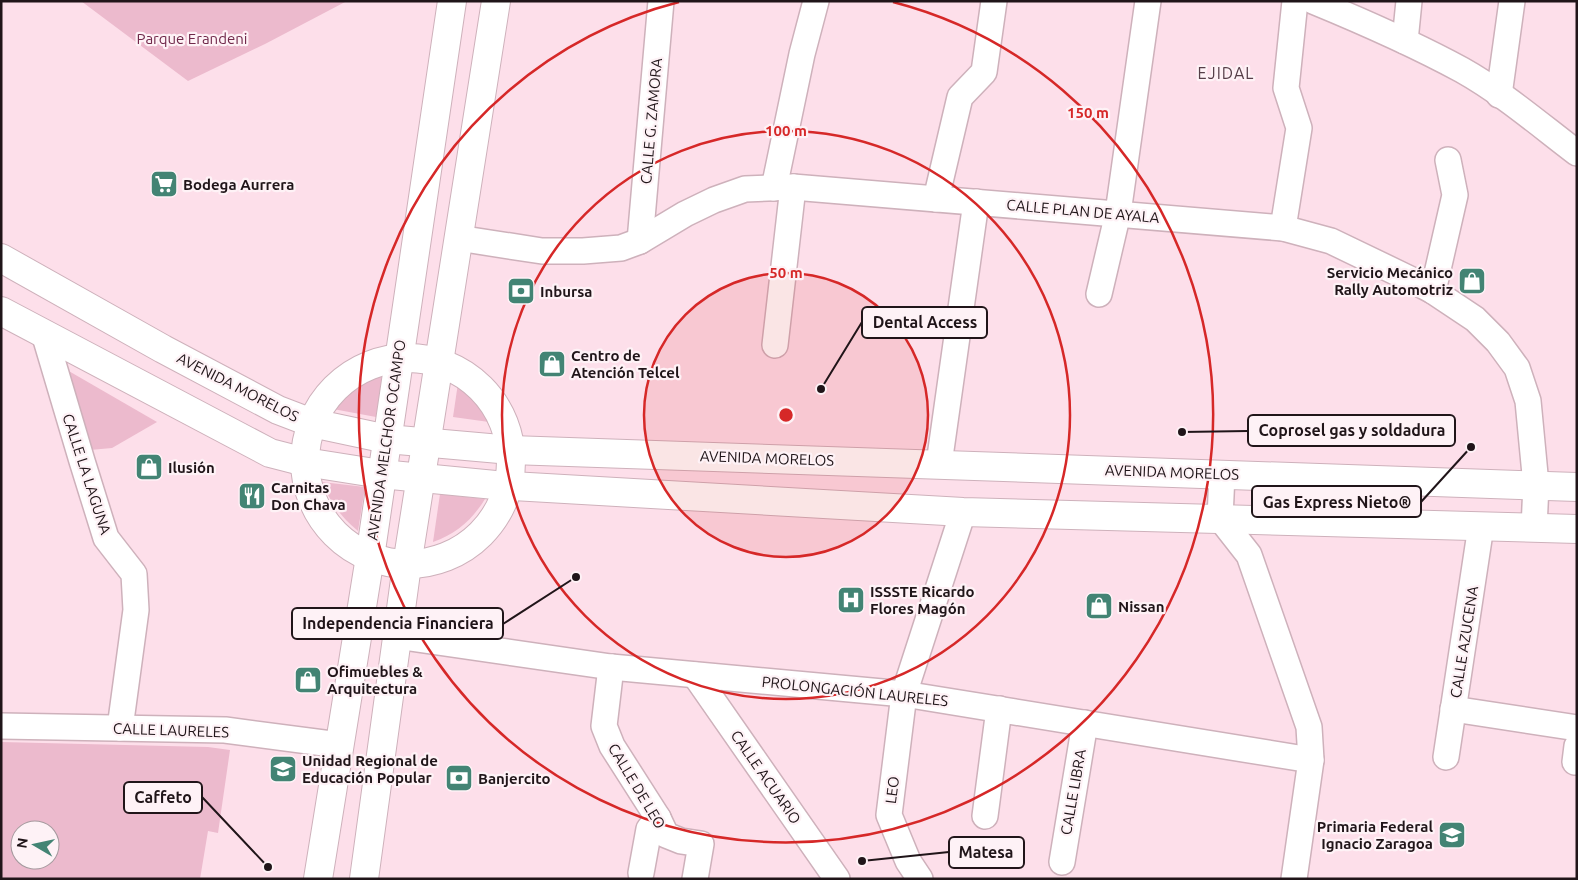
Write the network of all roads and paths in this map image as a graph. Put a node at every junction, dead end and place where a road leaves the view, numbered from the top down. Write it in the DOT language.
graph roads {
  1 [pos="452,1"];
  2 [pos="496,1"];
  3 [pos="661,1"];
  4 [pos="816,1"];
  5 [pos="994,1"];
  6 [pos="1148,1"];
  7 [pos="1295,1"];
  8 [pos="1313,1"];
  9 [pos="1409,1"];
  10 [pos="1512,1"];
  11 [pos="1405,41"];
  12 [pos="1500,95"];
  13 [pos="1577,153"];
  14 [pos="1448,160"];
  15 [pos="784,187"];
  16 [pos="936,199"];
  17 [pos="976,202"];
  18 [pos="1118,213"];
  19 [pos="1283,228"];
  20 [pos="458,238"];
  21 [pos="640,241"];
  22 [pos="1,258"];
  23 [pos="1433,291"];
  24 [pos="1098,294"];
  25 [pos="1,311"];
  26 [pos="44,333"];
  27 [pos="775,345"];
  28 [pos="399,358"];
  29 [pos="438,362"];
  30 [pos="312,423"];
  31 [pos="387,439"];
  32 [pos="426,443"];
  33 [pos="510,450"];
  34 [pos="305,462"];
  35 [pos="939,464"];
  36 [pos="381,474"];
  37 [pos="1222,474"];
  38 [pos="421,478"];
  39 [pos="508,485"];
  40 [pos="1536,485"];
  41 [pos="1577,487"];
  42 [pos="963,512"];
  43 [pos="1220,518"];
  44 [pos="1482,526"];
  45 [pos="1534,528"];
  46 [pos="1577,529"];
  47 [pos="370,557"];
  48 [pos="407,565"];
  49 [pos="396,636"];
  50 [pos="611,667"];
  51 [pos="695,675"];
  52 [pos="904,694"];
  53 [pos="999,709"];
  54 [pos="1453,709"];
  55 [pos="1085,723"];
  56 [pos="1,726"];
  57 [pos="120,728"];
  58 [pos="1577,728"];
  59 [pos="339,745"];
  60 [pos="1577,746"];
  61 [pos="1446,757"];
  62 [pos="1311,760"];
  63 [pos="1577,762"];
  64 [pos="984,816"];
  65 [pos="658,818"];
  66 [pos="327,824"];
  67 [pos="370,832"];
  68 [pos="1062,862"];
  69 [pos="642,873"];
  70 [pos="318,879"];
  71 [pos="364,879"];
  72 [pos="695,879"];
  73 [pos="837,879"];
  74 [pos="920,879"];
  75 [pos="1294,879"];
  1 -- 28 [label="main road, AVENIDA MELCHOR OCAMPO"];
  2 -- 20 [label="main road"];
  3 -- 21 [label="street, CALLE G. ZAMORA"];
  4 -- 15 [label="street"];
  5 -- 16 [label="street"];
  6 -- 18 [label="street"];
  7 -- 19 [label="street"];
  8 -- 11 [label="street"];
  9 -- 11 [label="street"];
  10 -- 12 [label="street"];
  11 -- 12 [label="street"];
  12 -- 13 [label="street"];
  14 -- 23 [label="street"];
  15 -- 16 [label="street, CALLE PLAN DE AYALA"];
  15 -- 21 [label="street, CALLE PLAN DE AYALA"];
  15 -- 27 [label="street"];
  16 -- 17 [label="street, CALLE PLAN DE AYALA"];
  17 -- 18 [label="street, CALLE PLAN DE AYALA"];
  17 -- 35 [label="street"];
  18 -- 19 [label="street, CALLE PLAN DE AYALA"];
  18 -- 24 [label="street"];
  19 -- 23 [label="street, CALLE PLAN DE AYALA"];
  20 -- 21 [label="street, CALLE PLAN DE AYALA"];
  20 -- 29 [label="main road"];
  22 -- 30 [label="main road, AVENIDA MORELOS"];
  23 -- 40 [label="street, CALLE PLAN DE AYALA"];
  25 -- 26 [label="main road"];
  26 -- 34 [label="main road"];
  26 -- 57 [label="street, CALLE LA LAGUNA"];
  28 -- 29 [label="main road"];
  28 -- 30 [label="main road"];
  28 -- 31 [label="main road, AVENIDA MELCHOR OCAMPO"];
  29 -- 32 [label="main road"];
  29 -- 33 [label="main road"];
  30 -- 31 [label="main road, AVENIDA MORELOS"];
  30 -- 34 [label="main road"];
  31 -- 32 [label="main road, AVENIDA MORELOS"];
  31 -- 36 [label="main road, AVENIDA MELCHOR OCAMPO"];
  32 -- 33 [label="main road, AVENIDA MORELOS"];
  32 -- 38 [label="main road"];
  33 -- 35 [label="main road, AVENIDA MORELOS"];
  33 -- 39 [label="main road"];
  34 -- 36 [label="main road"];
  34 -- 47 [label="main road"];
  35 -- 37 [label="main road, AVENIDA MORELOS"];
  36 -- 38 [label="main road"];
  36 -- 47 [label="main road, AVENIDA MELCHOR OCAMPO"];
  37 -- 40 [label="main road, AVENIDA MORELOS"];
  37 -- 43 [label="street"];
  38 -- 39 [label="main road"];
  38 -- 48 [label="main road"];
  39 -- 42 [label="main road"];
  39 -- 48 [label="main road"];
  40 -- 41 [label="main road, AVENIDA MORELOS"];
  40 -- 45 [label="street, CALLE PLAN DE AYALA"];
  42 -- 43 [label="main road"];
  42 -- 52 [label="street, LEO"];
  43 -- 44 [label="main road"];
  43 -- 62 [label="street"];
  44 -- 45 [label="main road"];
  44 -- 54 [label="street, CALLE AZUCENA"];
  45 -- 46 [label="main road"];
  47 -- 48 [label="main road"];
  47 -- 59 [label="main road, AVENIDA MELCHOR OCAMPO"];
  48 -- 49 [label="main road"];
  49 -- 50 [label="street, PROLONGACIÓN LAURELES"];
  49 -- 67 [label="main road"];
  50 -- 51 [label="street, PROLONGACIÓN LAURELES"];
  50 -- 65 [label="street, CALLE DE LEO"];
  51 -- 52 [label="street, PROLONGACIÓN LAURELES"];
  51 -- 73 [label="street, CALLE ACUARIO"];
  52 -- 53 [label="street, PROLONGACIÓN LAURELES"];
  52 -- 74 [label="street, LEO"];
  53 -- 55 [label="street, PROLONGACIÓN LAURELES"];
  53 -- 64 [label="street"];
  54 -- 58 [label="street"];
  54 -- 61 [label="street, CALLE AZUCENA"];
  55 -- 62 [label="street, PROLONGACIÓN LAURELES"];
  55 -- 68 [label="street, CALLE LIBRA"];
  56 -- 57 [label="street, CALLE LAURELES"];
  57 -- 59 [label="street, CALLE LAURELES"];
  59 -- 66 [label="main road, AVENIDA MELCHOR OCAMPO"];
  60 -- 63 [label="street"];
  62 -- 75 [label="street"];
  65 -- 69 [label="street"];
  65 -- 72 [label="street, CALLE DE LEO"];
  66 -- 67 [label="main road"];
  66 -- 70 [label="main road, AVENIDA MELCHOR OCAMPO"];
  67 -- 71 [label="main road"];
}
